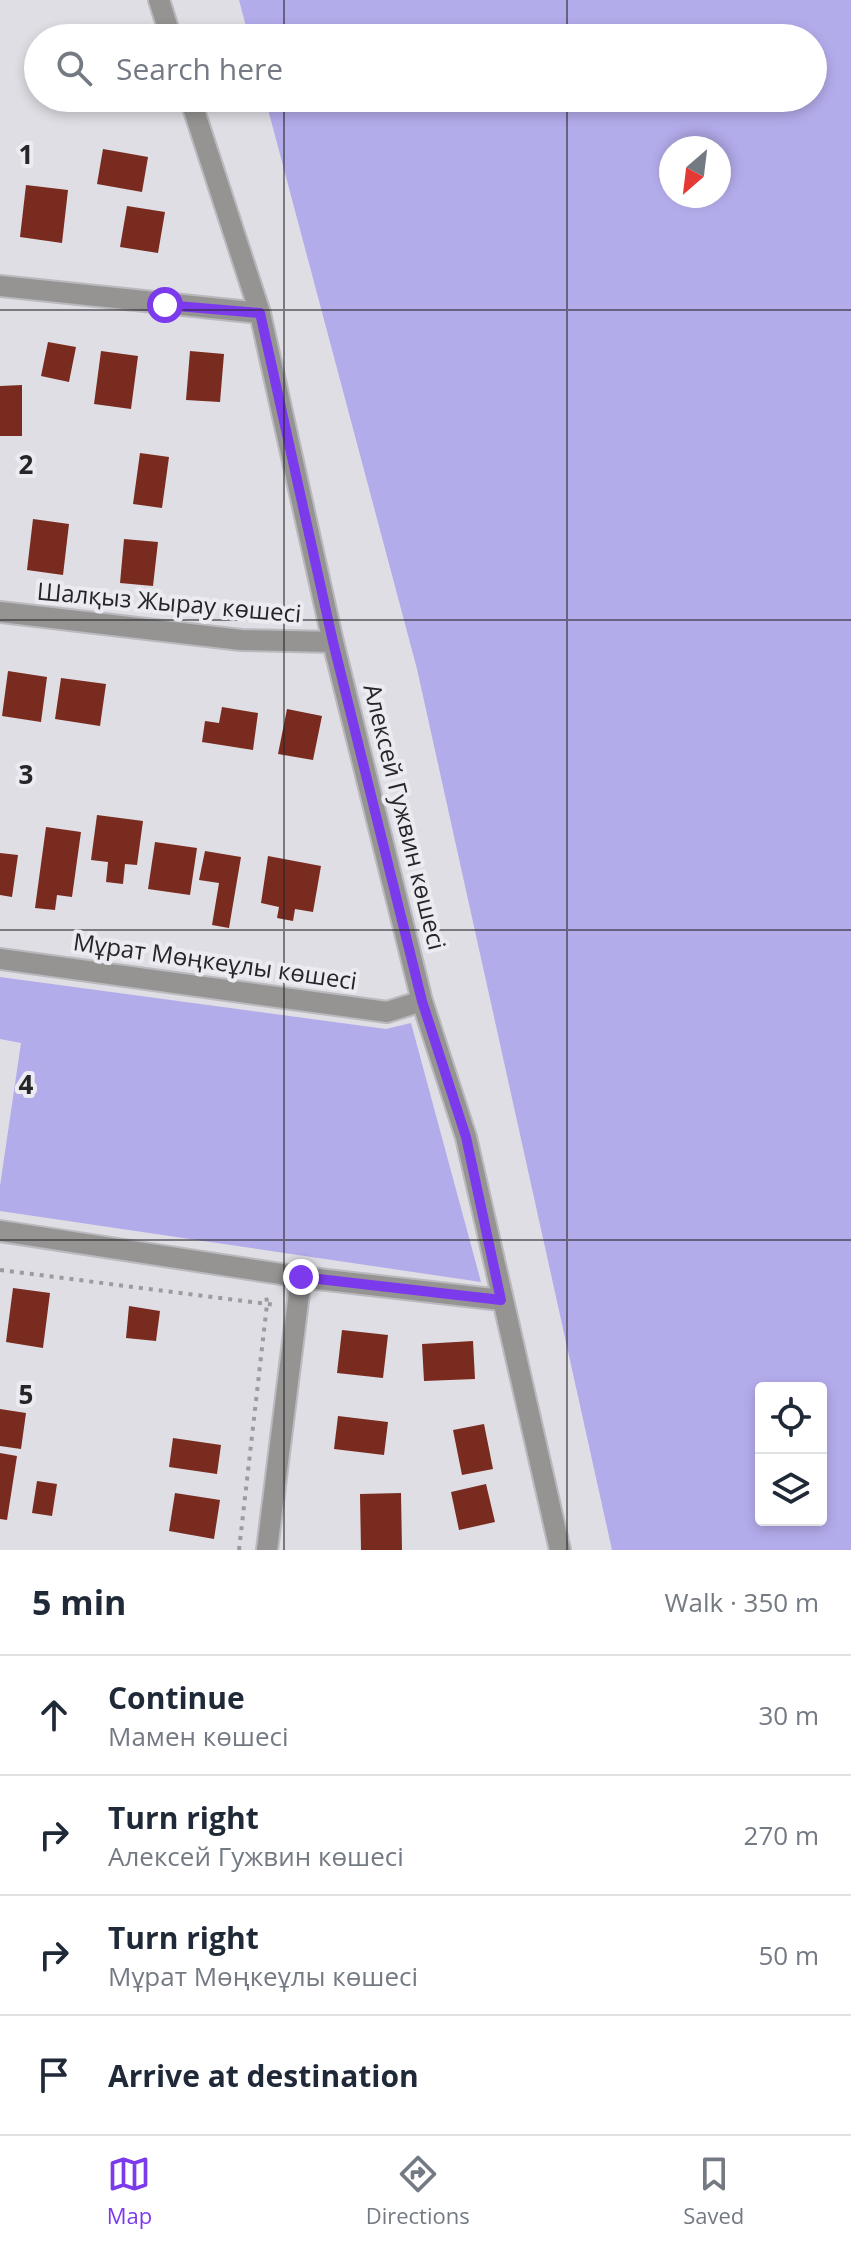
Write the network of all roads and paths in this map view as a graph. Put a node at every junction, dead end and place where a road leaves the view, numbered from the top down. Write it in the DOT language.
graph roads {
  1 [pos="159,0"];
  2 [pos="167,24"];
  3 [pos="195,112"];
  4 [pos="0,286"];
  5 [pos="260,313"];
  6 [pos="0,612"];
  7 [pos="333,642"];
  8 [pos="0,959"];
  9 [pos="422,1001"];
  10 [pos="0,1231"];
  11 [pos="0,1270"];
  12 [pos="264,1270"];
  13 [pos="301,1277"];
  14 [pos="501,1300"];
  15 [pos="267,1304"];
  16 [pos="297,1308"];
  17 [pos="239,1550"];
  18 [pos="267,1550"];
  19 [pos="560,1550"];
  1 -- 2 [label="street"];
  3 -- 5 [label="street, Алексей Гужвин көшесі"];
  4 -- 5 [label="street"];
  5 -- 7 [label="street, Алексей Гужвин көшесі"];
  6 -- 7 [label="street, Шалқыз Жырау көшесі"];
  7 -- 9 [label="street, Алексей Гужвин көшесі"];
  8 -- 9 [label="street, Мұрат Мөңкеұлы көшесі"];
  9 -- 14 [label="street, Алексей Гужвин көшесі"];
  10 -- 12 [label="street"];
  11 -- 15 [label="path"];
  12 -- 13 [label="street"];
  12 -- 15 [label="path"];
  13 -- 14 [label="street"];
  13 -- 16 [label="street"];
  14 -- 19 [label="street, Алексей Гужвин көшесі"];
  15 -- 16 [label="path"];
  15 -- 17 [label="path"];
  16 -- 18 [label="street"];
}
